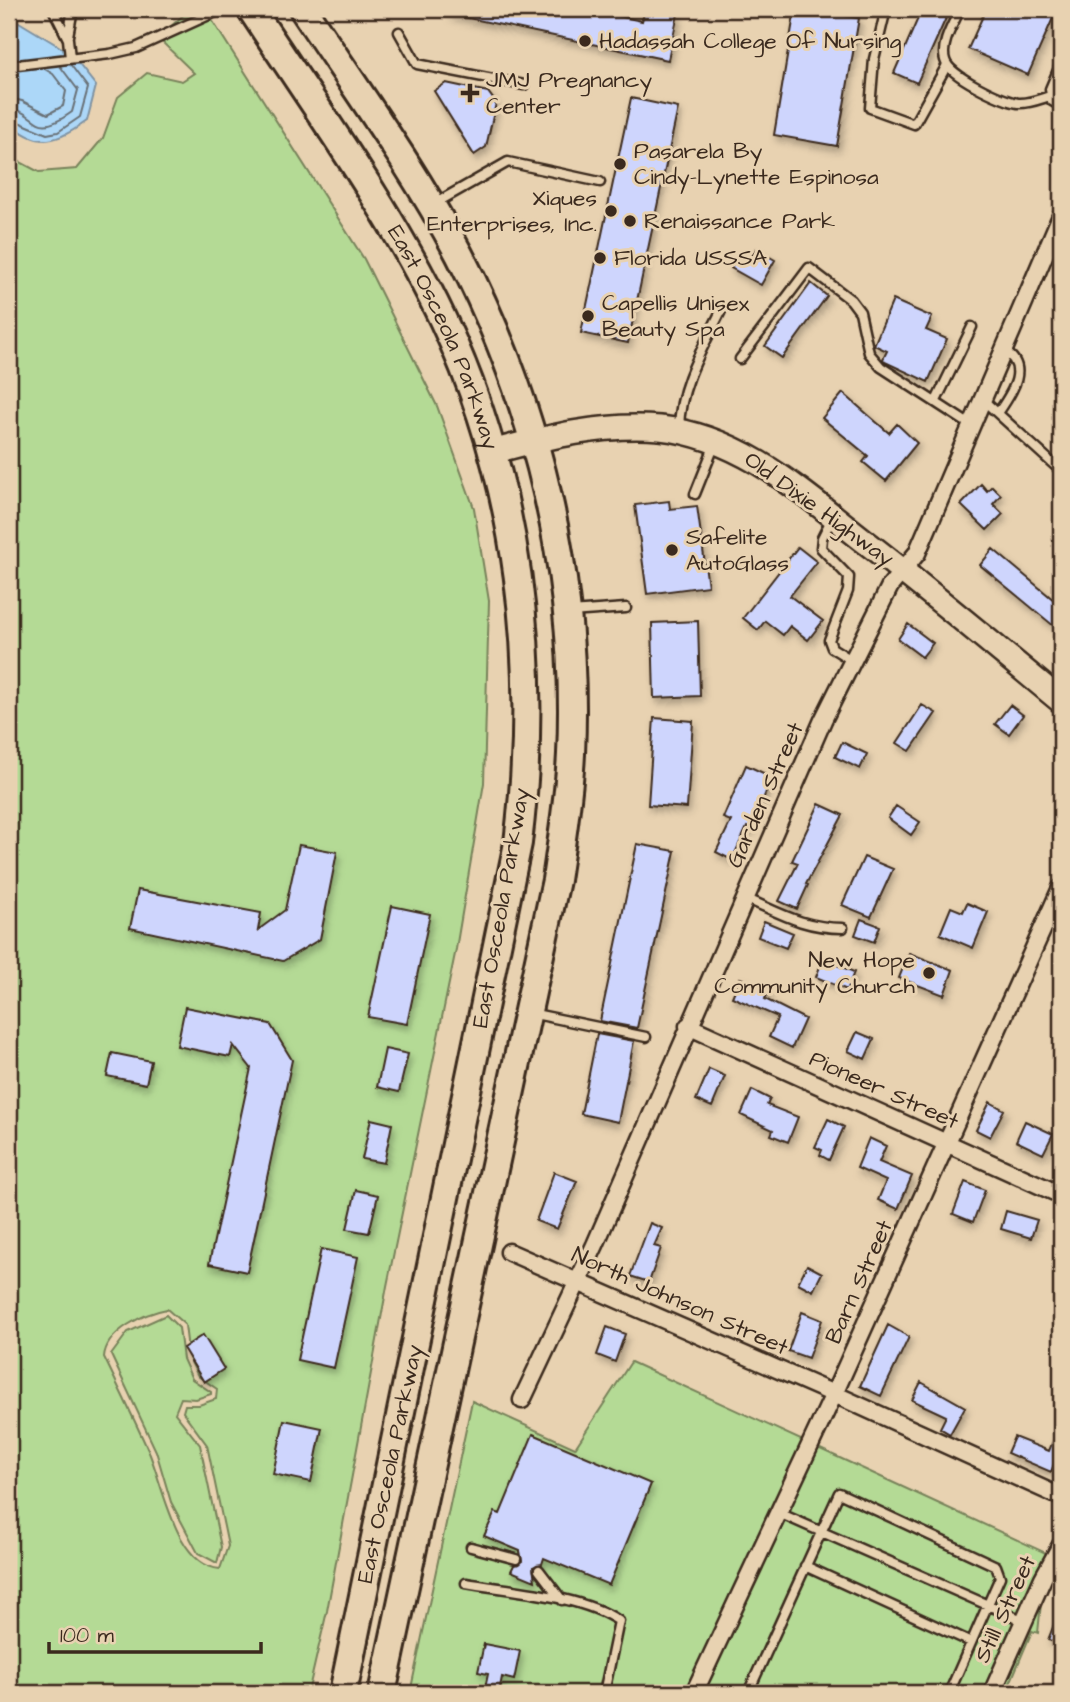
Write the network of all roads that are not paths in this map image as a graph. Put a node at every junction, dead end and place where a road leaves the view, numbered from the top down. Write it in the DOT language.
graph roads {
  1 [pos="53,9"];
  2 [pos="73,9"];
  3 [pos="222,9"];
  4 [pos="251,9"];
  5 [pos="303,9"];
  6 [pos="887,9"];
  7 [pos="960,9"];
  8 [pos="318,21"];
  9 [pos="399,32"];
  10 [pos="68,38"];
  11 [pos="70,58"];
  12 [pos="1061,62"];
  13 [pos="947,65"];
  14 [pos="9,66"];
  15 [pos="524,85"];
  16 [pos="1050,96"];
  17 [pos="1061,106"];
  18 [pos="600,182"];
  19 [pos="432,206"];
  20 [pos="1061,216"];
  21 [pos="721,311"];
  22 [pos="972,327"];
  23 [pos="1004,351"];
  24 [pos="740,359"];
  25 [pos="983,400"];
  26 [pos="936,401"];
  27 [pos="998,413"];
  28 [pos="972,426"];
  29 [pos="678,431"];
  30 [pos="535,440"];
  31 [pos="716,441"];
  32 [pos="492,452"];
  33 [pos="1061,471"];
  34 [pos="695,494"];
  35 [pos="833,516"];
  36 [pos="902,570"];
  37 [pos="626,608"];
  38 [pos="567,612"];
  39 [pos="853,661"];
  40 [pos="1061,701"];
  41 [pos="1061,888"];
  42 [pos="745,898"];
  43 [pos="843,928"];
  44 [pos="527,1012"];
  45 [pos="688,1026"];
  46 [pos="646,1037"];
  47 [pos="946,1143"];
  48 [pos="1061,1195"];
  49 [pos="509,1252"];
  50 [pos="576,1281"];
  51 [pos="834,1394"];
  52 [pos="522,1399"];
  53 [pos="1061,1497"];
  54 [pos="779,1513"];
  55 [pos="820,1531"];
  56 [pos="1061,1545"];
  57 [pos="471,1547"];
  58 [pos="516,1559"];
  59 [pos="805,1566"];
  60 [pos="539,1570"];
  61 [pos="466,1583"];
  62 [pos="562,1600"];
  63 [pos="988,1605"];
  64 [pos="1024,1621"];
  65 [pos="971,1642"];
  66 [pos="344,1693"];
  67 [pos="382,1693"];
  68 [pos="604,1693"];
  69 [pos="694,1693"];
  70 [pos="748,1693"];
  71 [pos="948,1693"];
  72 [pos="992,1693"];
  1 -- 10 [label="lane"];
  2 -- 10 [label="lane"];
  3 -- 11 [label="lane"];
  4 -- 32 [label="main road, East Osceola Parkway"];
  5 -- 8 [label="main road, East Osceola Parkway"];
  6 -- 13 [label="lane"];
  7 -- 13 [label="lane"];
  8 -- 19 [label="main road, East Osceola Parkway"];
  9 -- 15 [label="lane"];
  10 -- 11 [label="lane"];
  11 -- 14 [label="lane"];
  12 -- 16 [label="lane"];
  13 -- 16 [label="lane"];
  16 -- 17 [label="lane"];
  18 -- 19 [label="lane"];
  19 -- 30 [label="main road, East Osceola Parkway"];
  20 -- 23 [label="street, Garden Street"];
  21 -- 29 [label="lane"];
  22 -- 26 [label="lane"];
  23 -- 25 [label="street, Garden Street"];
  23 -- 27 [label="lane"];
  24 -- 26 [label="lane"];
  25 -- 27 [label="lane"];
  25 -- 28 [label="street, Garden Street"];
  26 -- 28 [label="lane"];
  27 -- 33 [label="lane"];
  28 -- 36 [label="street, Garden Street"];
  29 -- 30 [label="street, Old Dixie Highway"];
  29 -- 31 [label="street, Old Dixie Highway"];
  30 -- 32 [label="street, Old Dixie Highway"];
  30 -- 38 [label="main road, East Osceola Parkway"];
  31 -- 34 [label="lane"];
  31 -- 35 [label="street, Old Dixie Highway"];
  32 -- 66 [label="main road, East Osceola Parkway"];
  35 -- 36 [label="street, Old Dixie Highway"];
  35 -- 39 [label="lane"];
  36 -- 39 [label="street, Garden Street"];
  36 -- 40 [label="street, Old Dixie Highway"];
  37 -- 38 [label="lane"];
  38 -- 44 [label="main road, East Osceola Parkway"];
  39 -- 42 [label="street, Garden Street"];
  41 -- 47 [label="street, Barn Street"];
  42 -- 43 [label="lane"];
  42 -- 45 [label="street, Garden Street"];
  44 -- 46 [label="lane"];
  44 -- 67 [label="main road, East Osceola Parkway"];
  45 -- 47 [label="street, Pioneer Street"];
  45 -- 50 [label="street, Garden Street"];
  47 -- 48 [label="street, Pioneer Street"];
  47 -- 51 [label="street, Barn Street"];
  49 -- 50 [label="street, North Johnson Street"];
  50 -- 51 [label="street, North Johnson Street"];
  50 -- 52 [label="street, Garden Street"];
  51 -- 53 [label="street, North Johnson Street"];
  51 -- 54 [label="street, Barn Street"];
  54 -- 55 [label="lane"];
  54 -- 69 [label="street, Barn Street"];
  55 -- 59 [label="lane"];
  55 -- 63 [label="lane"];
  55 -- 63 [label="lane"];
  56 -- 64 [label="street, Still Street"];
  57 -- 58 [label="lane"];
  59 -- 65 [label="lane"];
  59 -- 70 [label="lane"];
  60 -- 62 [label="lane"];
  61 -- 62 [label="lane"];
  62 -- 68 [label="lane"];
  63 -- 64 [label="lane"];
  63 -- 65 [label="lane"];
  64 -- 72 [label="street, Still Street"];
  65 -- 71 [label="lane"];
}
